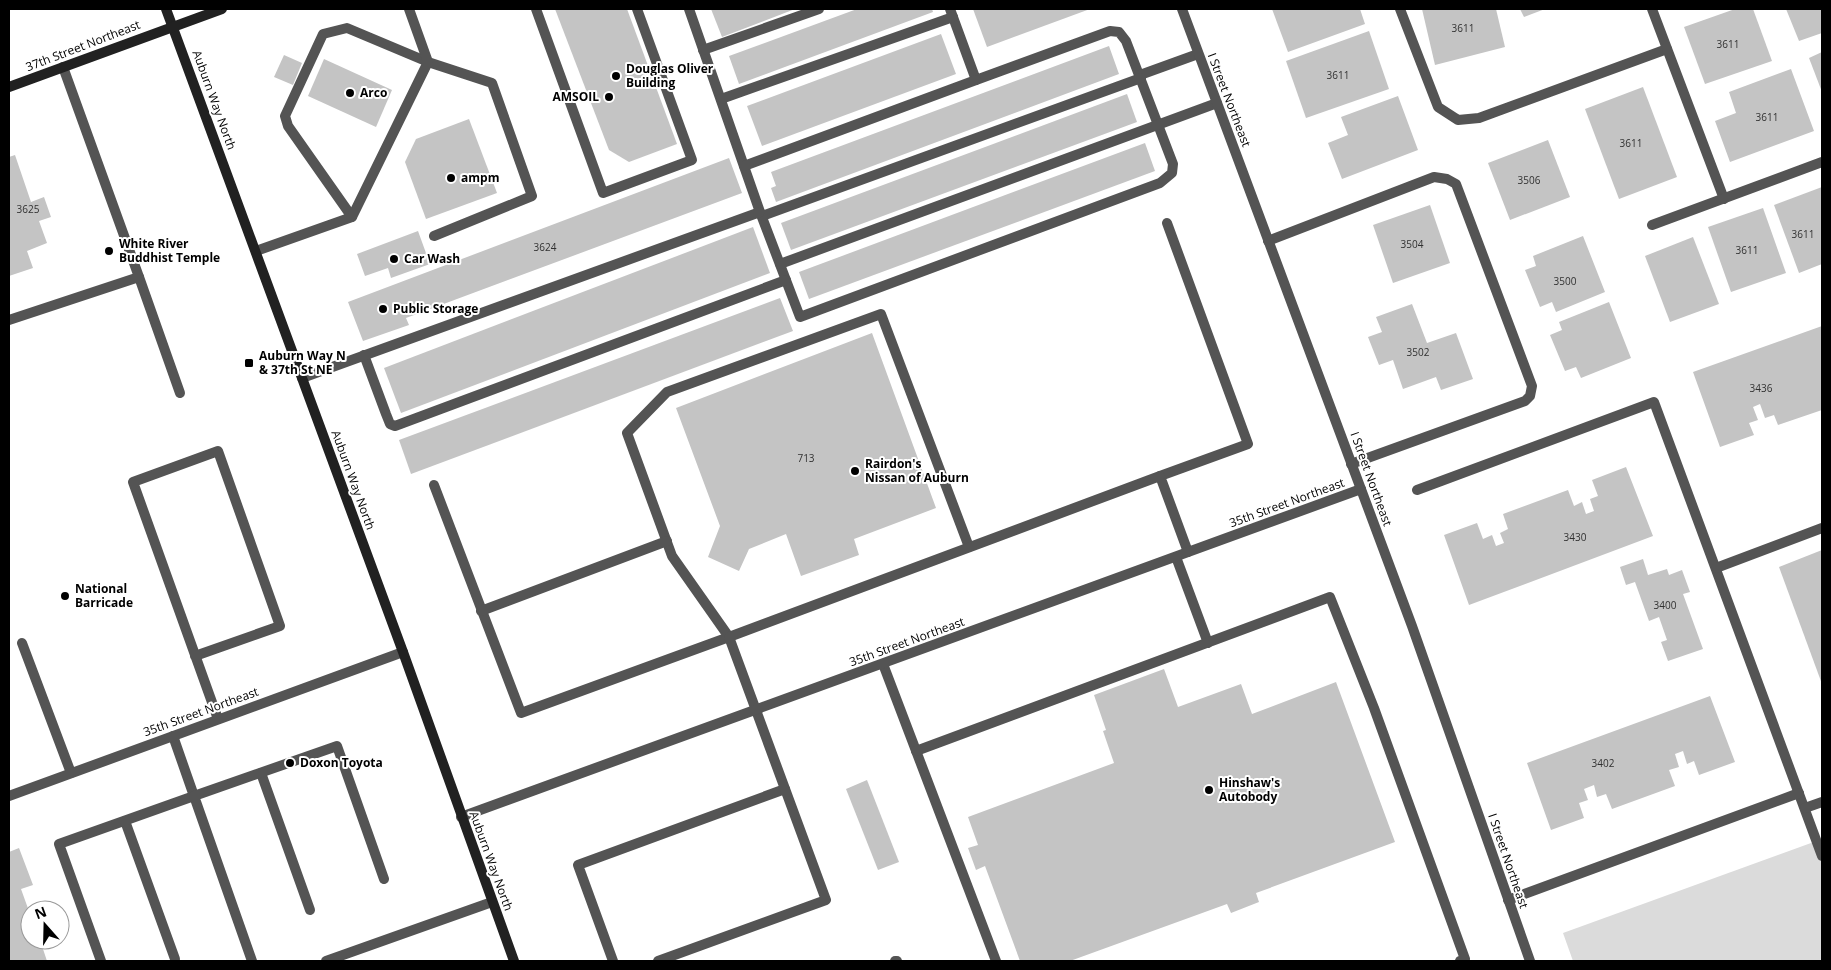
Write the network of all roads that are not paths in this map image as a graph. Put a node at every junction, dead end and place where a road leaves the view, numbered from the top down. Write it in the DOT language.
graph roads {
  1 [pos="166,9"];
  2 [pos="222,9"];
  3 [pos="410,9"];
  4 [pos="536,9"];
  5 [pos="636,9"];
  6 [pos="689,9"];
  7 [pos="819,9"];
  8 [pos="1182,9"];
  9 [pos="1400,9"];
  10 [pos="1652,9"];
  11 [pos="951,13"];
  12 [pos="173,26"];
  13 [pos="703,50"];
  14 [pos="1667,50"];
  15 [pos="1198,54"];
  16 [pos="428,62"];
  17 [pos="63,67"];
  18 [pos="1140,77"];
  19 [pos="976,80"];
  20 [pos="9,87"];
  21 [pos="721,100"];
  22 [pos="1217,103"];
  23 [pos="1158,125"];
  24 [pos="1822,162"];
  25 [pos="744,166"];
  26 [pos="1724,199"];
  27 [pos="761,214"];
  28 [pos="352,217"];
  29 [pos="1167,223"];
  30 [pos="1652,225"];
  31 [pos="434,236"];
  32 [pos="1268,241"];
  33 [pos="256,251"];
  34 [pos="780,264"];
  35 [pos="139,277"];
  36 [pos="786,280"];
  37 [pos="9,320"];
  38 [pos="364,355"];
  39 [pos="302,378"];
  40 [pos="180,394"];
  41 [pos="1351,464"];
  42 [pos="1160,476"];
  43 [pos="434,485"];
  44 [pos="1361,489"];
  45 [pos="1417,490"];
  46 [pos="1822,528"];
  47 [pos="667,541"];
  48 [pos="969,547"];
  49 [pos="1188,552"];
  50 [pos="1176,557"];
  51 [pos="1716,568"];
  52 [pos="481,611"];
  53 [pos="729,636"];
  54 [pos="22,643"];
  55 [pos="1208,643"];
  56 [pos="403,652"];
  57 [pos="195,656"];
  58 [pos="884,664"];
  59 [pos="756,710"];
  60 [pos="218,719"];
  61 [pos="172,736"];
  62 [pos="916,751"];
  63 [pos="71,773"];
  64 [pos="261,773"];
  65 [pos="785,789"];
  66 [pos="1799,793"];
  67 [pos="9,796"];
  68 [pos="194,796"];
  69 [pos="1822,802"];
  70 [pos="1805,808"];
  71 [pos="461,817"];
  72 [pos="125,821"];
  73 [pos="1822,856"];
  74 [pos="384,879"];
  75 [pos="1508,900"];
  76 [pos="492,902"];
  77 [pos="310,910"];
  78 [pos="174,959"];
  79 [pos="101,961"];
  80 [pos="252,961"];
  81 [pos="326,961"];
  82 [pos="514,961"];
  83 [pos="613,961"];
  84 [pos="658,961"];
  85 [pos="996,961"];
  86 [pos="1460,961"];
  87 [pos="1530,961"];
  1 -- 12 [label="main road, Auburn Way North"];
  2 -- 12 [label="main road, 37th Street Northeast"];
  3 -- 16 [label="street"];
  4 -- 5 [label="street"];
  6 -- 13 [label="street"];
  7 -- 13 [label="street"];
  8 -- 15 [label="street, I Street Northeast"];
  9 -- 14 [label="street"];
  10 -- 14 [label="street"];
  11 -- 19 [label="street"];
  11 -- 21 [label="street"];
  12 -- 17 [label="main road, 37th Street Northeast"];
  12 -- 33 [label="main road, Auburn Way North"];
  13 -- 21 [label="street"];
  14 -- 26 [label="street"];
  15 -- 18 [label="street"];
  15 -- 22 [label="street, I Street Northeast"];
  16 -- 28 [label="street"];
  16 -- 28 [label="street"];
  16 -- 31 [label="street"];
  17 -- 20 [label="main road, 37th Street Northeast"];
  17 -- 35 [label="street"];
  18 -- 19 [label="street"];
  18 -- 23 [label="street"];
  18 -- 27 [label="street"];
  19 -- 25 [label="street"];
  21 -- 25 [label="street"];
  22 -- 23 [label="street"];
  22 -- 32 [label="street, I Street Northeast"];
  23 -- 34 [label="street"];
  23 -- 36 [label="street"];
  24 -- 26 [label="street"];
  25 -- 27 [label="street"];
  26 -- 30 [label="street"];
  27 -- 34 [label="street"];
  27 -- 38 [label="street"];
  28 -- 33 [label="street"];
  29 -- 42 [label="street"];
  32 -- 41 [label="street, I Street Northeast"];
  32 -- 41 [label="street"];
  33 -- 39 [label="main road, Auburn Way North"];
  34 -- 36 [label="street"];
  35 -- 37 [label="street"];
  35 -- 40 [label="street"];
  36 -- 38 [label="street"];
  38 -- 39 [label="street"];
  39 -- 56 [label="main road, Auburn Way North"];
  41 -- 44 [label="street, I Street Northeast"];
  42 -- 48 [label="street"];
  42 -- 49 [label="street"];
  43 -- 52 [label="street"];
  44 -- 49 [label="street, 35th Street Northeast"];
  44 -- 75 [label="street, I Street Northeast"];
  45 -- 51 [label="street"];
  46 -- 51 [label="street"];
  47 -- 48 [label="street"];
  47 -- 52 [label="street"];
  47 -- 53 [label="street"];
  48 -- 53 [label="street"];
  49 -- 50 [label="street, 35th Street Northeast"];
  50 -- 55 [label="street"];
  50 -- 58 [label="street, 35th Street Northeast"];
  51 -- 66 [label="street"];
  52 -- 53 [label="street"];
  53 -- 59 [label="street"];
  54 -- 63 [label="street"];
  55 -- 62 [label="street"];
  55 -- 86 [label="street"];
  56 -- 60 [label="street, 35th Street Northeast"];
  56 -- 71 [label="main road, Auburn Way North"];
  57 -- 57 [label="street"];
  57 -- 60 [label="street"];
  58 -- 59 [label="street, 35th Street Northeast"];
  58 -- 62 [label="street"];
  59 -- 65 [label="street"];
  59 -- 71 [label="street, 35th Street Northeast"];
  60 -- 61 [label="street, 35th Street Northeast"];
  61 -- 63 [label="street, 35th Street Northeast"];
  61 -- 68 [label="street"];
  62 -- 85 [label="street"];
  63 -- 67 [label="street, 35th Street Northeast"];
  64 -- 68 [label="street"];
  64 -- 74 [label="street"];
  64 -- 77 [label="street"];
  65 -- 83 [label="street"];
  65 -- 84 [label="street"];
  66 -- 70 [label="street"];
  66 -- 75 [label="street"];
  68 -- 72 [label="street"];
  68 -- 80 [label="street"];
  69 -- 70 [label="street"];
  70 -- 73 [label="street"];
  71 -- 76 [label="main road, Auburn Way North"];
  72 -- 78 [label="street"];
  72 -- 79 [label="street"];
  75 -- 87 [label="street, I Street Northeast"];
  76 -- 81 [label="street"];
  76 -- 82 [label="main road, Auburn Way North"];
}
